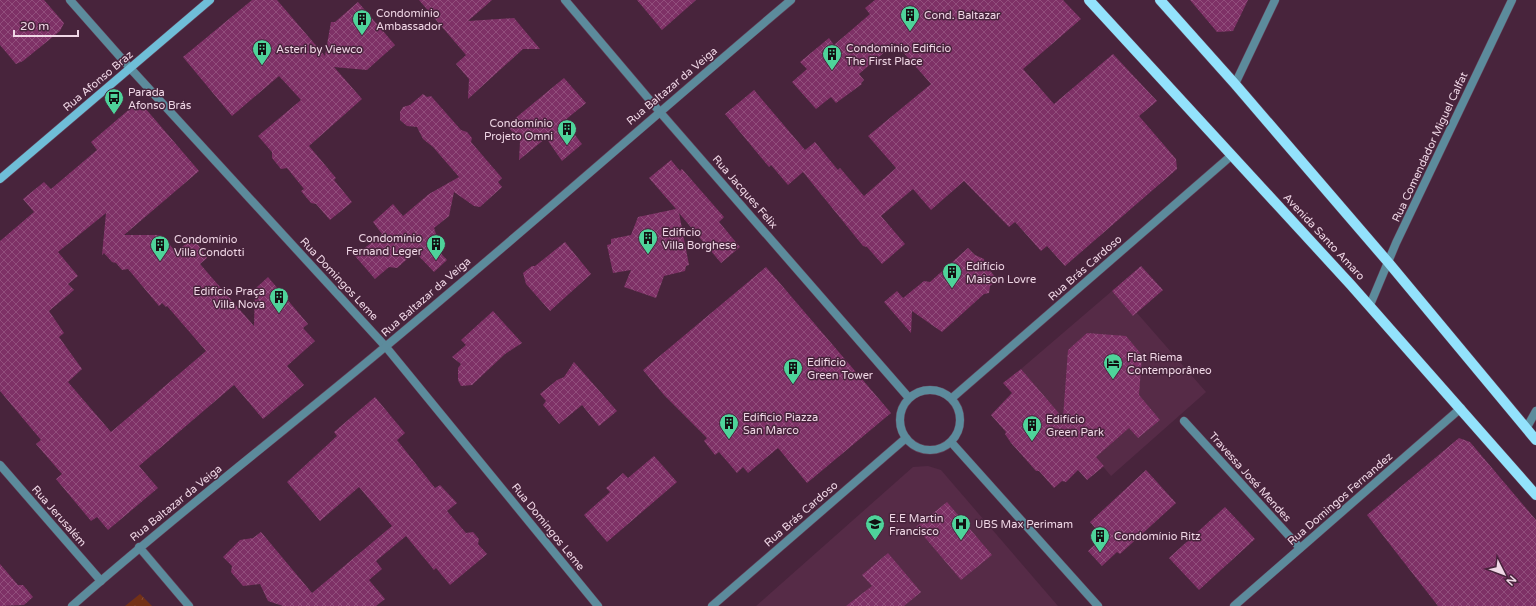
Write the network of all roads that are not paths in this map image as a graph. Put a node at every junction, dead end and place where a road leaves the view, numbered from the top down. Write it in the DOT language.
graph roads {
  1 [pos="70,0"];
  2 [pos="210,0"];
  3 [pos="566,0"];
  4 [pos="791,0"];
  5 [pos="1089,0"];
  6 [pos="1160,0"];
  7 [pos="1275,0"];
  8 [pos="1512,0"];
  9 [pos="130,68"];
  10 [pos="1235,84"];
  11 [pos="659,111"];
  12 [pos="1232,156"];
  13 [pos="0,179"];
  14 [pos="1388,262"];
  15 [pos="1370,306"];
  16 [pos="386,347"];
  17 [pos="909,398"];
  18 [pos="952,398"];
  19 [pos="1461,408"];
  20 [pos="1536,411"];
  21 [pos="1184,421"];
  22 [pos="1526,429"];
  23 [pos="906,438"];
  24 [pos="1536,440"];
  25 [pos="951,442"];
  26 [pos="0,465"];
  27 [pos="1536,495"];
  28 [pos="139,547"];
  29 [pos="1300,548"];
  30 [pos="100,581"];
  31 [pos="72,606"];
  32 [pos="189,606"];
  33 [pos="598,606"];
  34 [pos="712,606"];
  35 [pos="1098,606"];
  36 [pos="1234,606"];
  1 -- 9 [label="street, Rua Domingos Leme"];
  2 -- 9 [label="street, Rua Afonso Braz"];
  3 -- 11 [label="street, Rua Jacques Felix"];
  4 -- 11 [label="street, Rua Baltazar da Veiga"];
  5 -- 12 [label="main road, Avenida Santo Amaro"];
  6 -- 10 [label="main road"];
  7 -- 10 [label="street"];
  8 -- 14 [label="street, Rua Comendador Miguel Calfat"];
  9 -- 13 [label="street, Rua Afonso Braz"];
  9 -- 16 [label="street, Rua Domingos Leme"];
  10 -- 14 [label="main road"];
  11 -- 16 [label="street, Rua Baltazar da Veiga"];
  11 -- 17 [label="street, Rua Jacques Felix"];
  12 -- 15 [label="main road, Avenida Santo Amaro"];
  12 -- 18 [label="street, Rua Brás Cardoso"];
  14 -- 15 [label="street, Rua Comendador Miguel Calfat"];
  14 -- 22 [label="main road"];
  15 -- 19 [label="main road, Avenida Santo Amaro"];
  16 -- 28 [label="street, Rua Baltazar da Veiga"];
  16 -- 33 [label="street, Rua Domingos Leme"];
  17 -- 18 [label="street"];
  17 -- 23 [label="street"];
  18 -- 25 [label="street"];
  19 -- 27 [label="main road, Avenida Santo Amaro"];
  19 -- 29 [label="street, Rua Domingos Fernandez"];
  20 -- 22 [label="street"];
  21 -- 29 [label="street, Travessa José Mendes"];
  22 -- 24 [label="main road"];
  23 -- 25 [label="street"];
  23 -- 34 [label="street, Rua Brás Cardoso"];
  25 -- 35 [label="street"];
  26 -- 30 [label="street, Rua Jerusalém"];
  28 -- 30 [label="street, Rua Baltazar da Veiga"];
  28 -- 32 [label="street"];
  29 -- 36 [label="street, Rua Domingos Fernandez"];
  30 -- 31 [label="street, Rua Baltazar da Veiga"];
}
